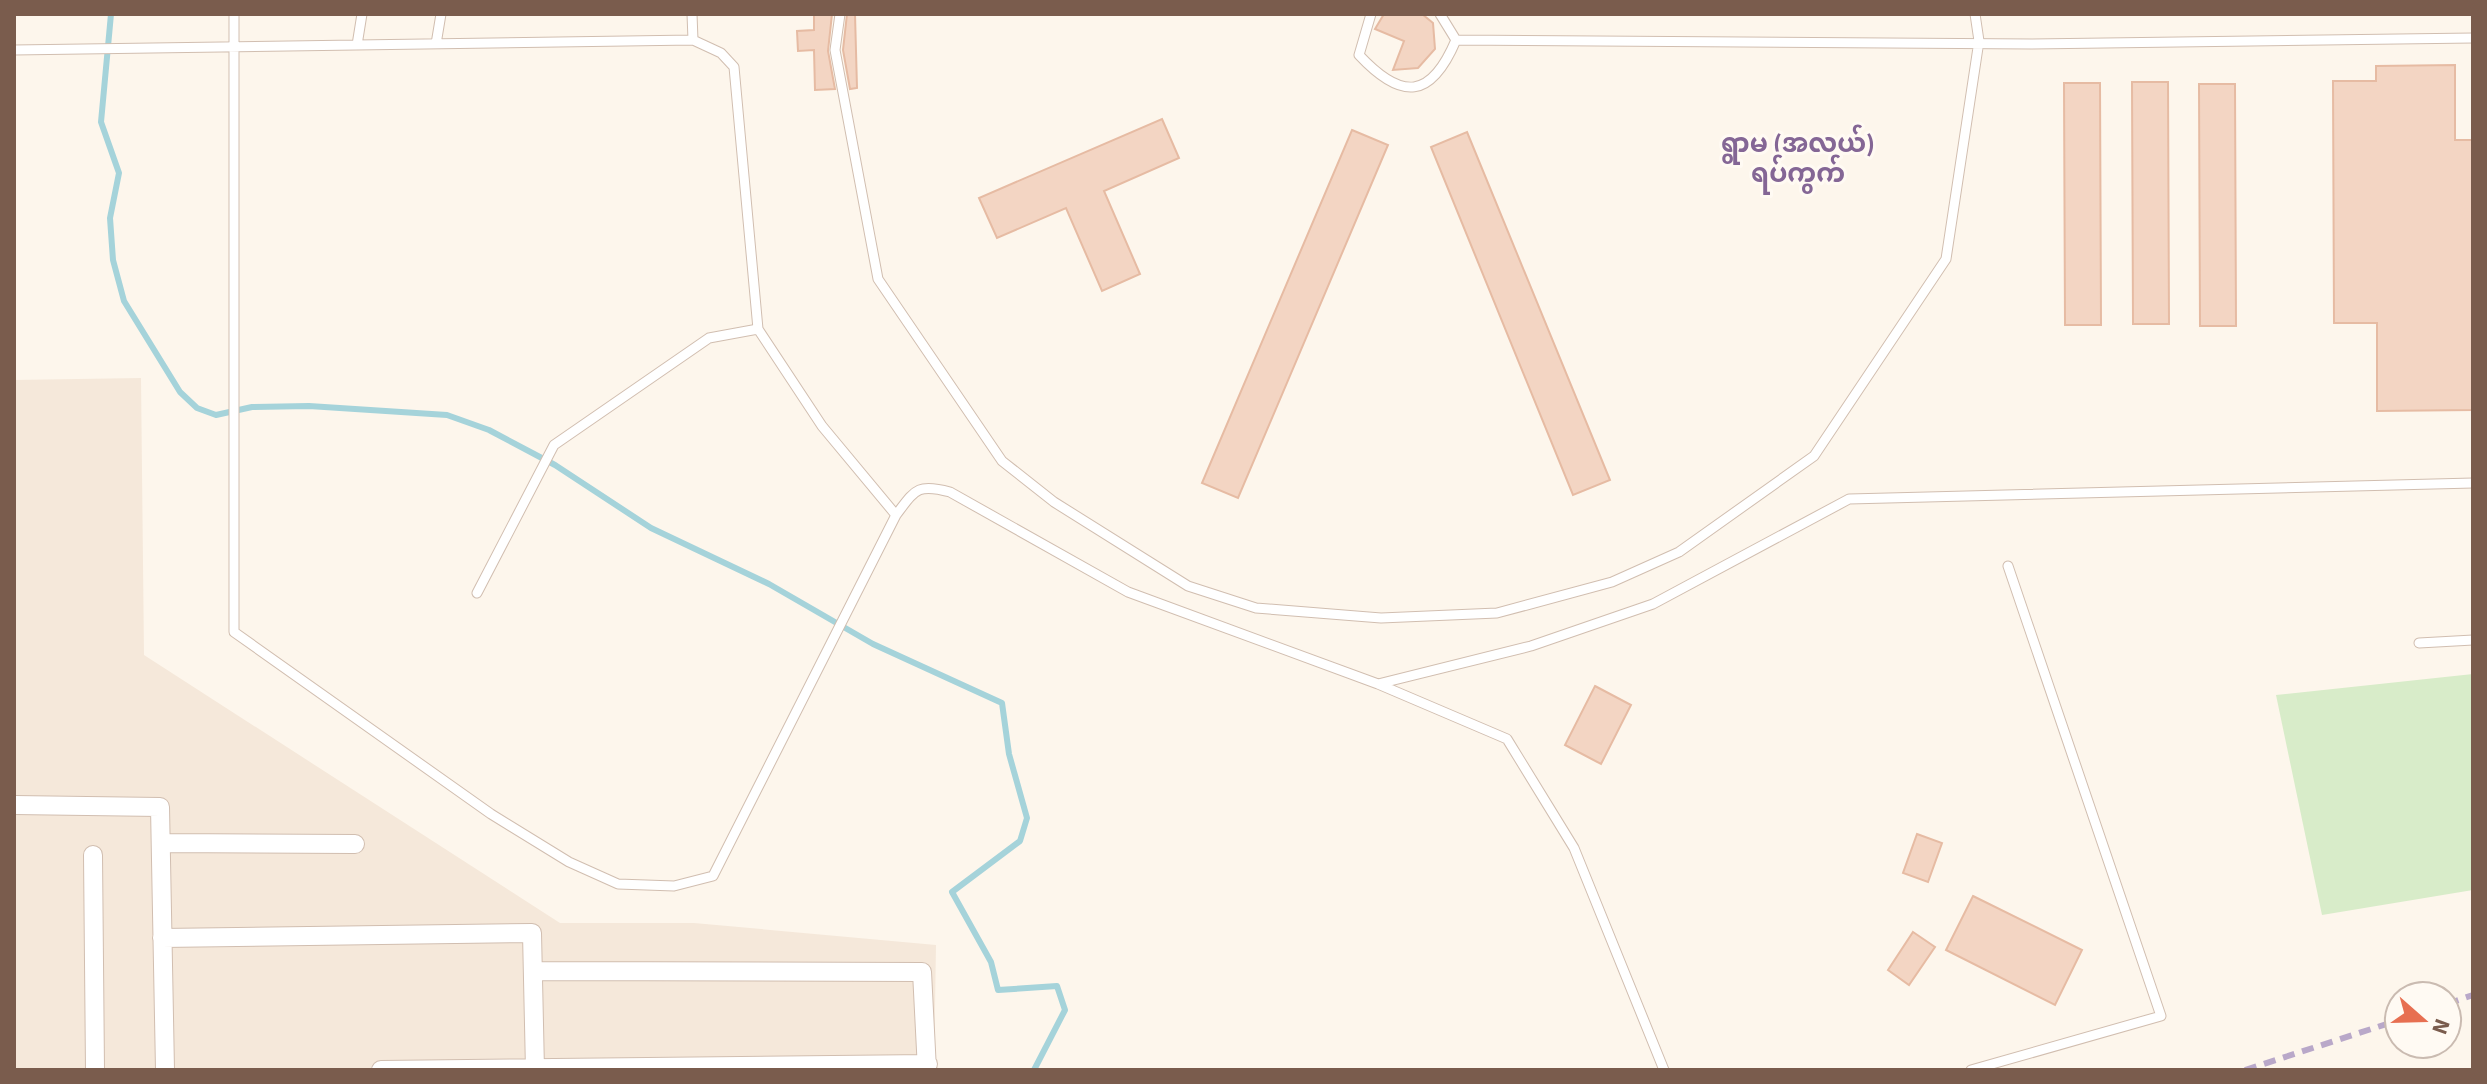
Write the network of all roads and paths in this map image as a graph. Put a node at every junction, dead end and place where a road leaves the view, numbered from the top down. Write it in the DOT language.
graph roads {
  1 [pos="234,14"];
  2 [pos="362,14"];
  3 [pos="441,14"];
  4 [pos="692,14"];
  5 [pos="840,14"];
  6 [pos="1371,14"];
  7 [pos="1440,14"];
  8 [pos="1975,14"];
  9 [pos="2473,38"];
  10 [pos="693,40"];
  11 [pos="1456,40"];
  12 [pos="1979,41"];
  13 [pos="436,44"];
  14 [pos="357,45"];
  15 [pos="233,47"];
  16 [pos="14,50"];
  17 [pos="758,329"];
  18 [pos="2473,483"];
  19 [pos="896,515"];
  20 [pos="2008,566"];
  21 [pos="477,593"];
  22 [pos="2473,640"];
  23 [pos="2419,643"];
  24 [pos="1378,684"];
  25 [pos="14,805"];
  26 [pos="161,843"];
  27 [pos="355,844"];
  28 [pos="93,855"];
  29 [pos="162,938"];
  30 [pos="533,971"];
  31 [pos="928,1067"];
  32 [pos="535,1069"];
  33 [pos="95,1070"];
  34 [pos="165,1070"];
  35 [pos="381,1070"];
  36 [pos="1664,1070"];
  37 [pos="1971,1070"];
  1 -- 15 [label="lane"];
  2 -- 14 [label="lane"];
  3 -- 13 [label="lane"];
  4 -- 10 [label="lane"];
  5 -- 12 [label="lane"];
  6 -- 11 [label="lane"];
  7 -- 11 [label="lane"];
  8 -- 12 [label="lane"];
  9 -- 12 [label="lane"];
  10 -- 13 [label="lane"];
  10 -- 17 [label="lane"];
  11 -- 12 [label="lane"];
  13 -- 14 [label="lane"];
  14 -- 15 [label="lane"];
  15 -- 16 [label="lane"];
  15 -- 19 [label="lane"];
  17 -- 19 [label="lane"];
  17 -- 21 [label="lane"];
  18 -- 24 [label="lane"];
  19 -- 24 [label="lane"];
  20 -- 37 [label="lane"];
  22 -- 23 [label="lane"];
  24 -- 36 [label="lane"];
  25 -- 26 [label="street"];
  26 -- 27 [label="street"];
  26 -- 29 [label="street"];
  28 -- 33 [label="street"];
  29 -- 30 [label="street"];
  29 -- 34 [label="street"];
  30 -- 31 [label="street"];
  30 -- 32 [label="street"];
  31 -- 32 [label="street"];
  32 -- 35 [label="street"];
}
